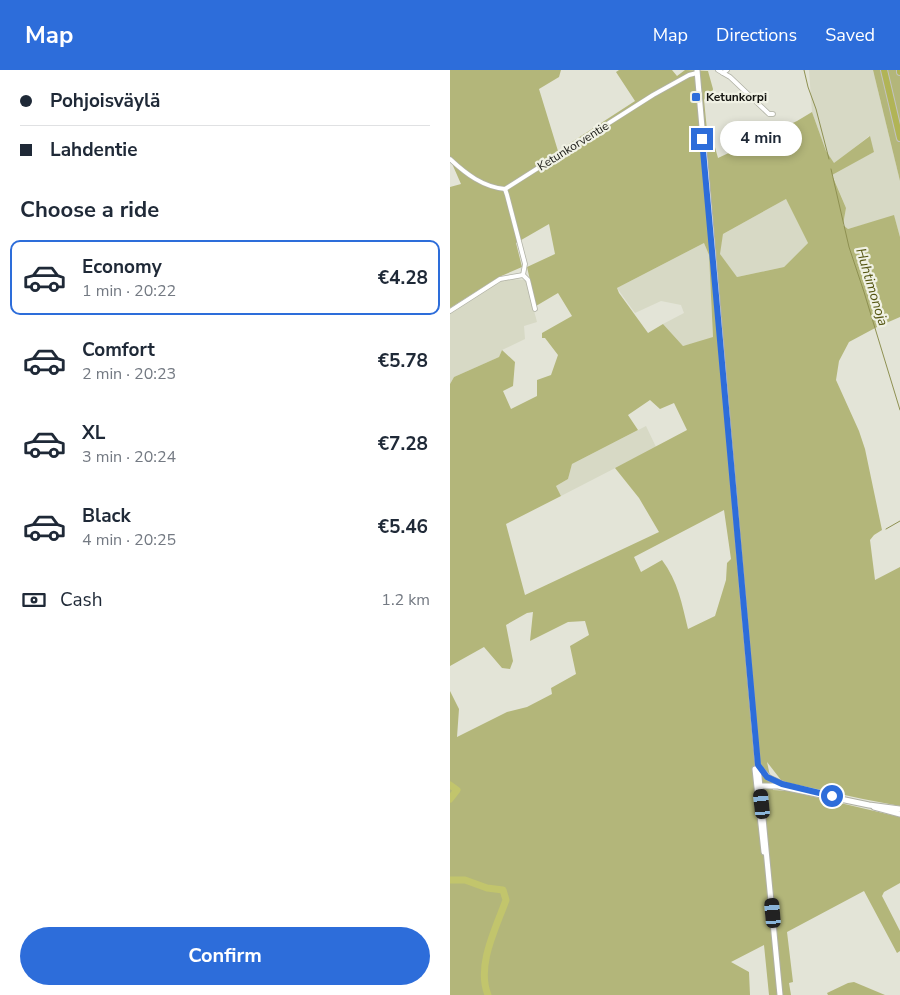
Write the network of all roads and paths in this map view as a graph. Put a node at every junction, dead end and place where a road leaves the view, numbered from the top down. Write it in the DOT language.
graph roads {
  1 [pos="718,70"];
  2 [pos="884,70"];
  3 [pos="725,71"];
  4 [pos="697,72"];
  5 [pos="773,114"];
  6 [pos="900,138"];
  7 [pos="450,159"];
  8 [pos="504,190"];
  9 [pos="523,275"];
  10 [pos="536,309"];
  11 [pos="450,311"];
  12 [pos="748,651"];
  13 [pos="758,765"];
  14 [pos="782,784"];
  15 [pos="759,785"];
  16 [pos="832,796"];
  17 [pos="869,805"];
  18 [pos="900,809"];
  19 [pos="900,814"];
  20 [pos="780,995"];
  1 -- 3 [label="street"];
  2 -- 6 [label="highway"];
  3 -- 5 [label="street"];
  4 -- 8 [label="street, Ketunkorventie"];
  4 -- 12 [label="main road"];
  7 -- 8 [label="street"];
  8 -- 9 [label="street"];
  9 -- 10 [label="street"];
  9 -- 11 [label="street"];
  12 -- 13 [label="main road"];
  12 -- 15 [label="main road"];
  13 -- 14 [label="main road"];
  13 -- 15 [label="main road"];
  14 -- 15 [label="main road"];
  14 -- 16 [label="main road"];
  15 -- 16 [label="main road"];
  15 -- 20 [label="main road"];
  16 -- 17 [label="main road"];
  17 -- 18 [label="main road"];
  17 -- 19 [label="main road"];
}
